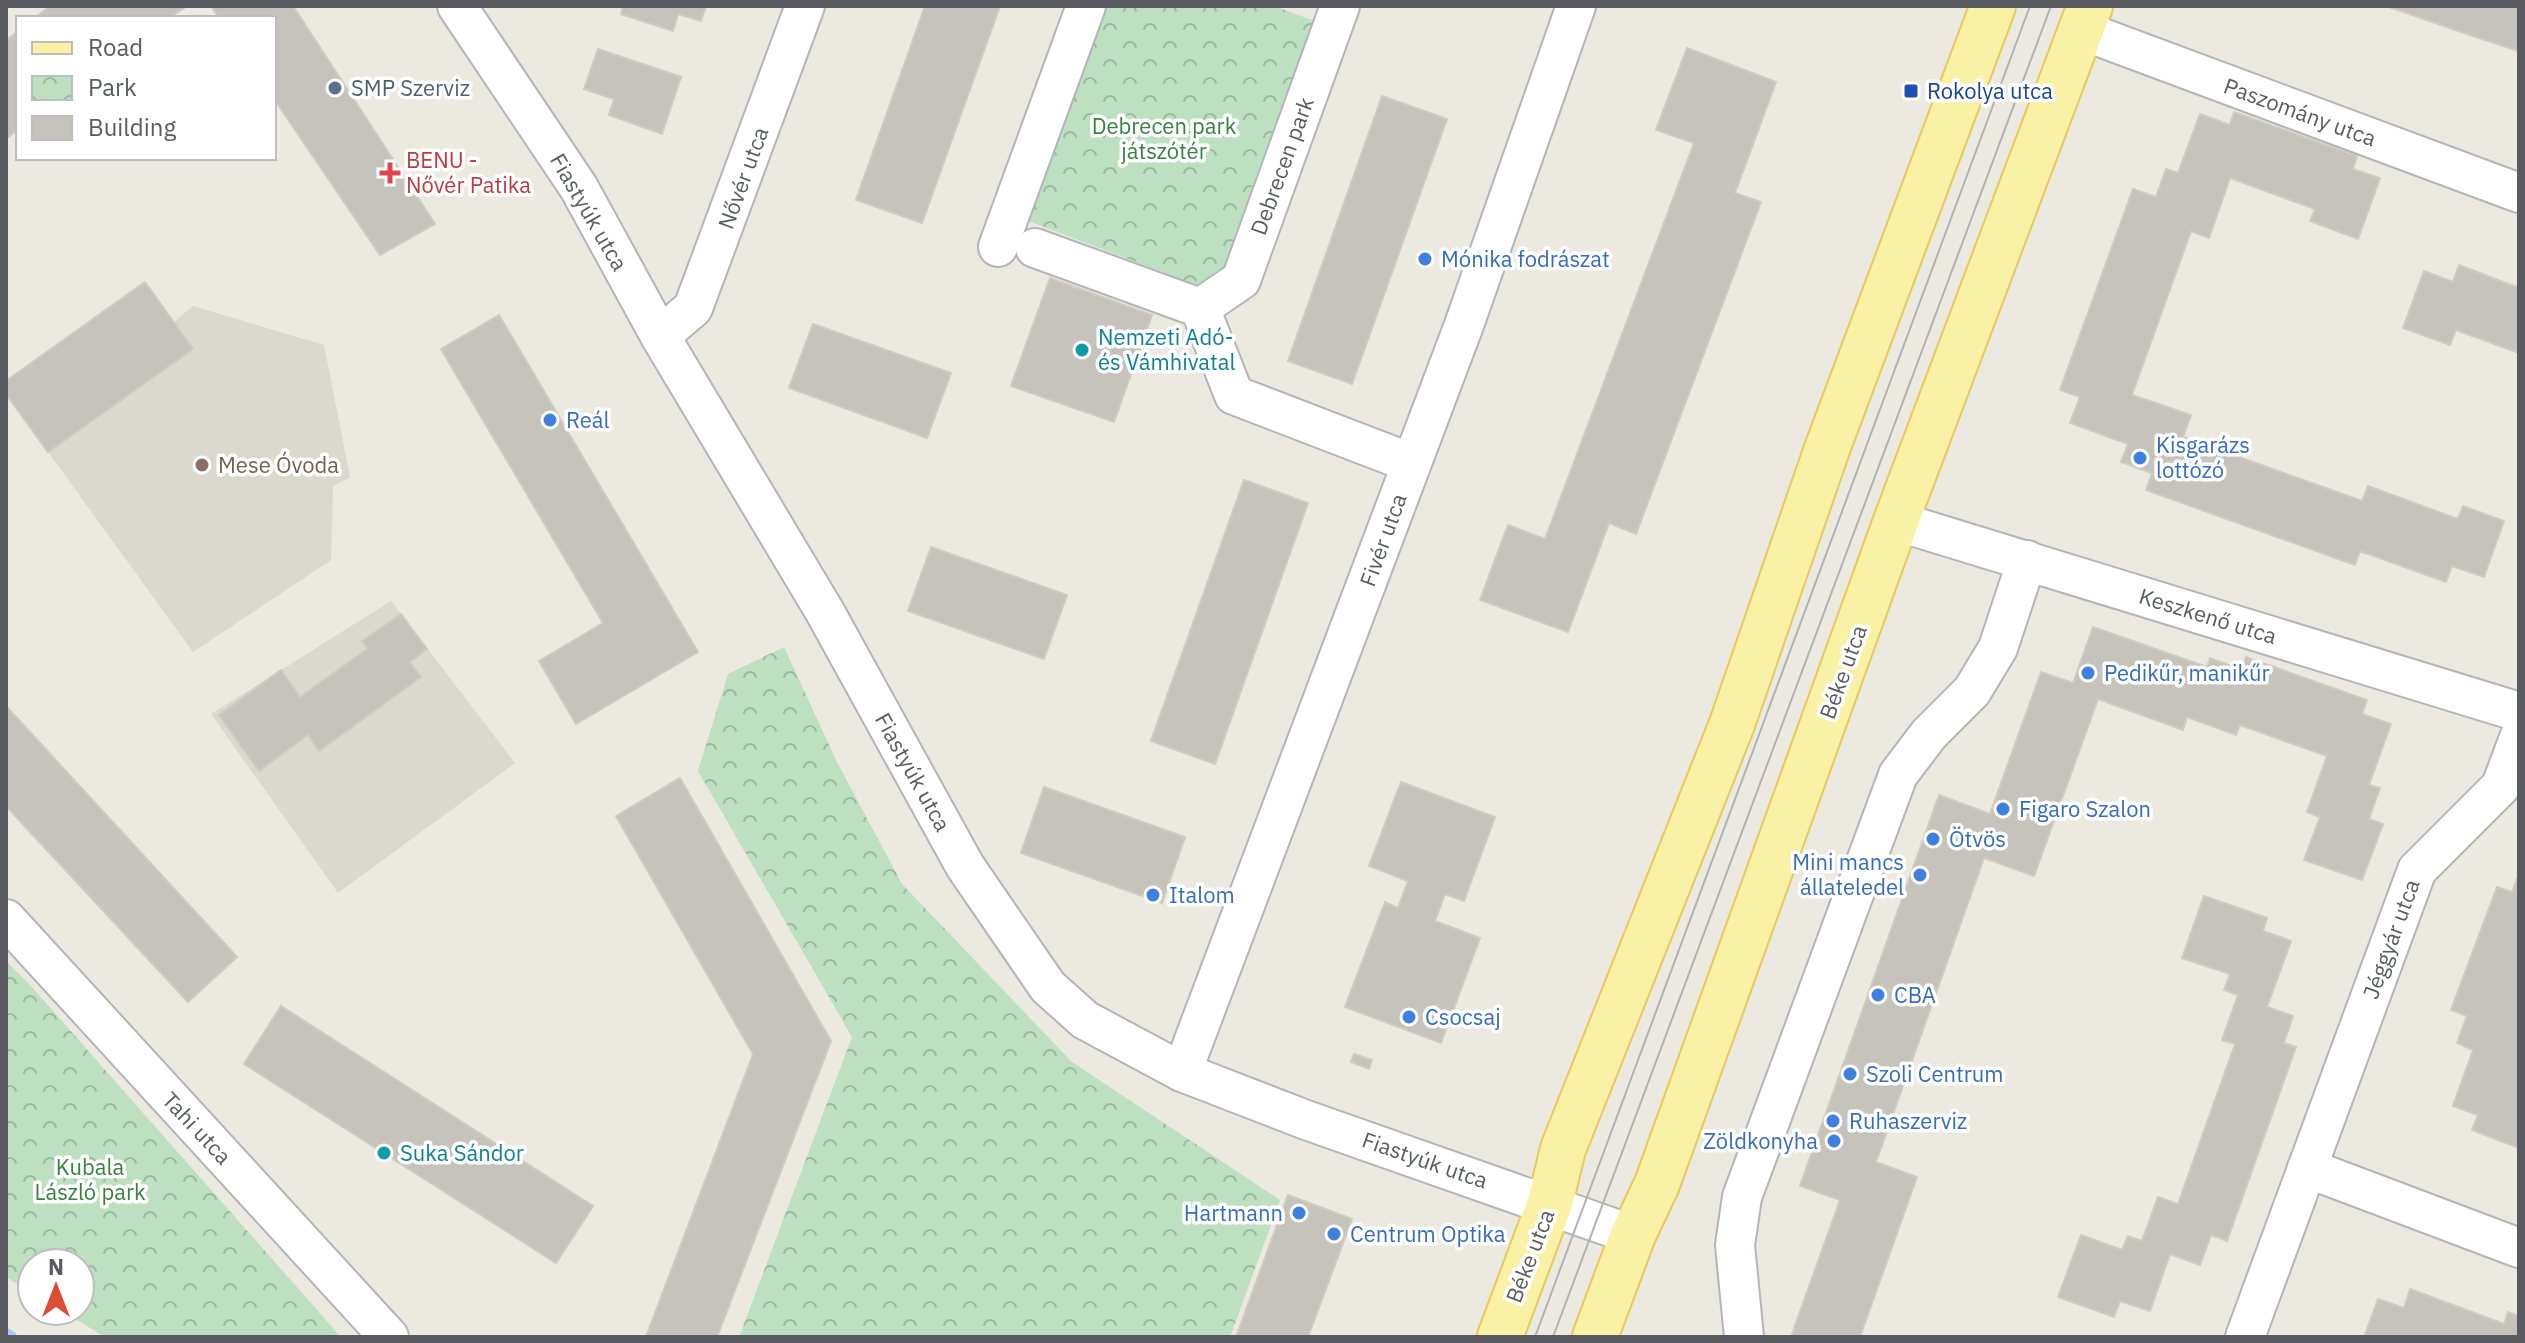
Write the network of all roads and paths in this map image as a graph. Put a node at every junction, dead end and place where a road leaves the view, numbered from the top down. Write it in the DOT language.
graph roads {
  1 [pos="457,6"];
  2 [pos="805,6"];
  3 [pos="1086,6"];
  4 [pos="1340,6"];
  5 [pos="1576,6"];
  6 [pos="1993,6"];
  7 [pos="2086,18"];
  8 [pos="2519,193"];
  9 [pos="998,247"];
  10 [pos="1035,248"];
  11 [pos="1200,308"];
  12 [pos="660,336"];
  13 [pos="1411,463"];
  14 [pos="1896,521"];
  15 [pos="2027,560"];
  16 [pos="2519,712"];
  17 [pos="2519,738"];
  18 [pos="6,919"];
  19 [pos="1182,1072"];
  20 [pos="2307,1168"];
  21 [pos="1550,1203"];
  22 [pos="1633,1235"];
  23 [pos="2519,1248"];
  24 [pos="389,1337"];
  25 [pos="1500,1337"];
  26 [pos="1595,1337"];
  27 [pos="1744,1337"];
  28 [pos="2245,1337"];
  1 -- 12 [label="street, Fiastyúk utca"];
  2 -- 12 [label="street, Nővér utca"];
  3 -- 9 [label="street"];
  4 -- 11 [label="street, Debrecen park"];
  5 -- 13 [label="street, Fivér utca"];
  6 -- 21 [label="main road, Béke utca"];
  7 -- 8 [label="street, Paszomány utca"];
  7 -- 14 [label="main road, Béke utca"];
  10 -- 11 [label="street"];
  11 -- 13 [label="street"];
  12 -- 19 [label="street, Fiastyúk utca"];
  13 -- 19 [label="street, Fivér utca"];
  14 -- 15 [label="street, Keszkenő utca"];
  14 -- 22 [label="main road, Béke utca"];
  15 -- 16 [label="street, Keszkenő utca"];
  15 -- 27 [label="street"];
  17 -- 20 [label="street, Jéggyár utca"];
  18 -- 24 [label="street, Tahi utca"];
  19 -- 21 [label="street, Fiastyúk utca"];
  20 -- 23 [label="street"];
  20 -- 28 [label="street, Jéggyár utca"];
  21 -- 22 [label="street, Fiastyúk utca"];
  21 -- 25 [label="main road, Béke utca"];
  22 -- 26 [label="main road, Béke utca"];
}
